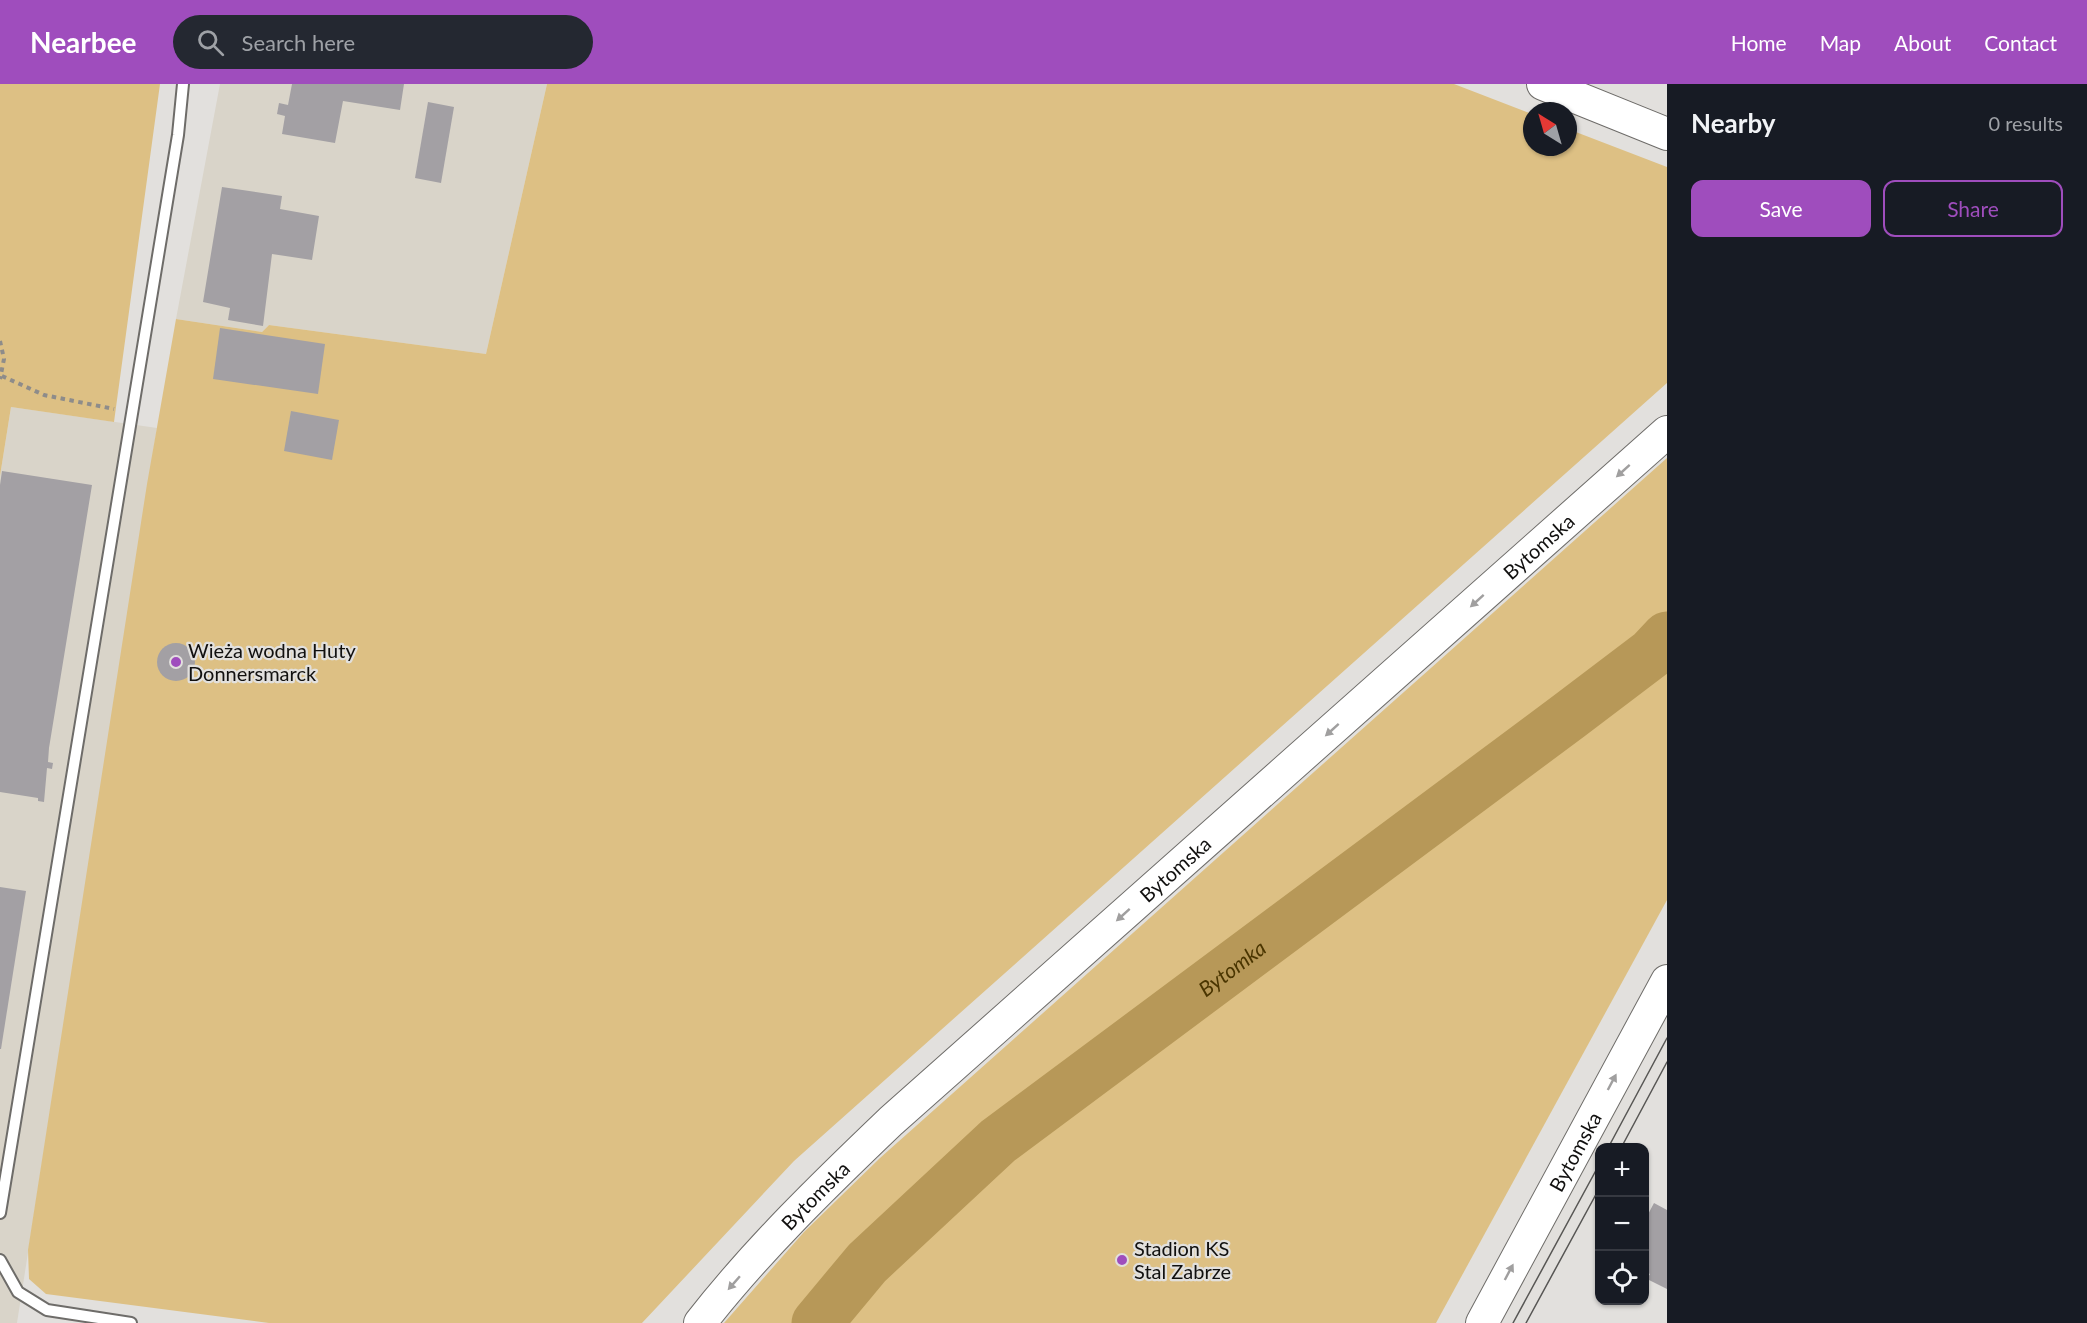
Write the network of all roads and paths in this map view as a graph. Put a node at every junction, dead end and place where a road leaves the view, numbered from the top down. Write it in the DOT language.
graph roads {
  1 [pos="183,84"];
  2 [pos="1542,84"];
  3 [pos="1667,134"];
  4 [pos="0,341"];
  5 [pos="1,378"];
  6 [pos="132,413"];
  7 [pos="1667,432"];
  8 [pos="1667,981"];
  9 [pos="0,1213"];
  10 [pos="0,1263"];
  11 [pos="131,1323"];
  12 [pos="700,1323"];
  13 [pos="1482,1323"];
  1 -- 6 [label="lane"];
  2 -- 3 [label="street"];
  4 -- 5 [label="path"];
  5 -- 6 [label="path"];
  6 -- 9 [label="lane"];
  7 -- 12 [label="street, Bytomska, one-way"];
  13 -- 8 [label="street, Bytomska, one-way"];
  10 -- 11 [label="lane"];
}
